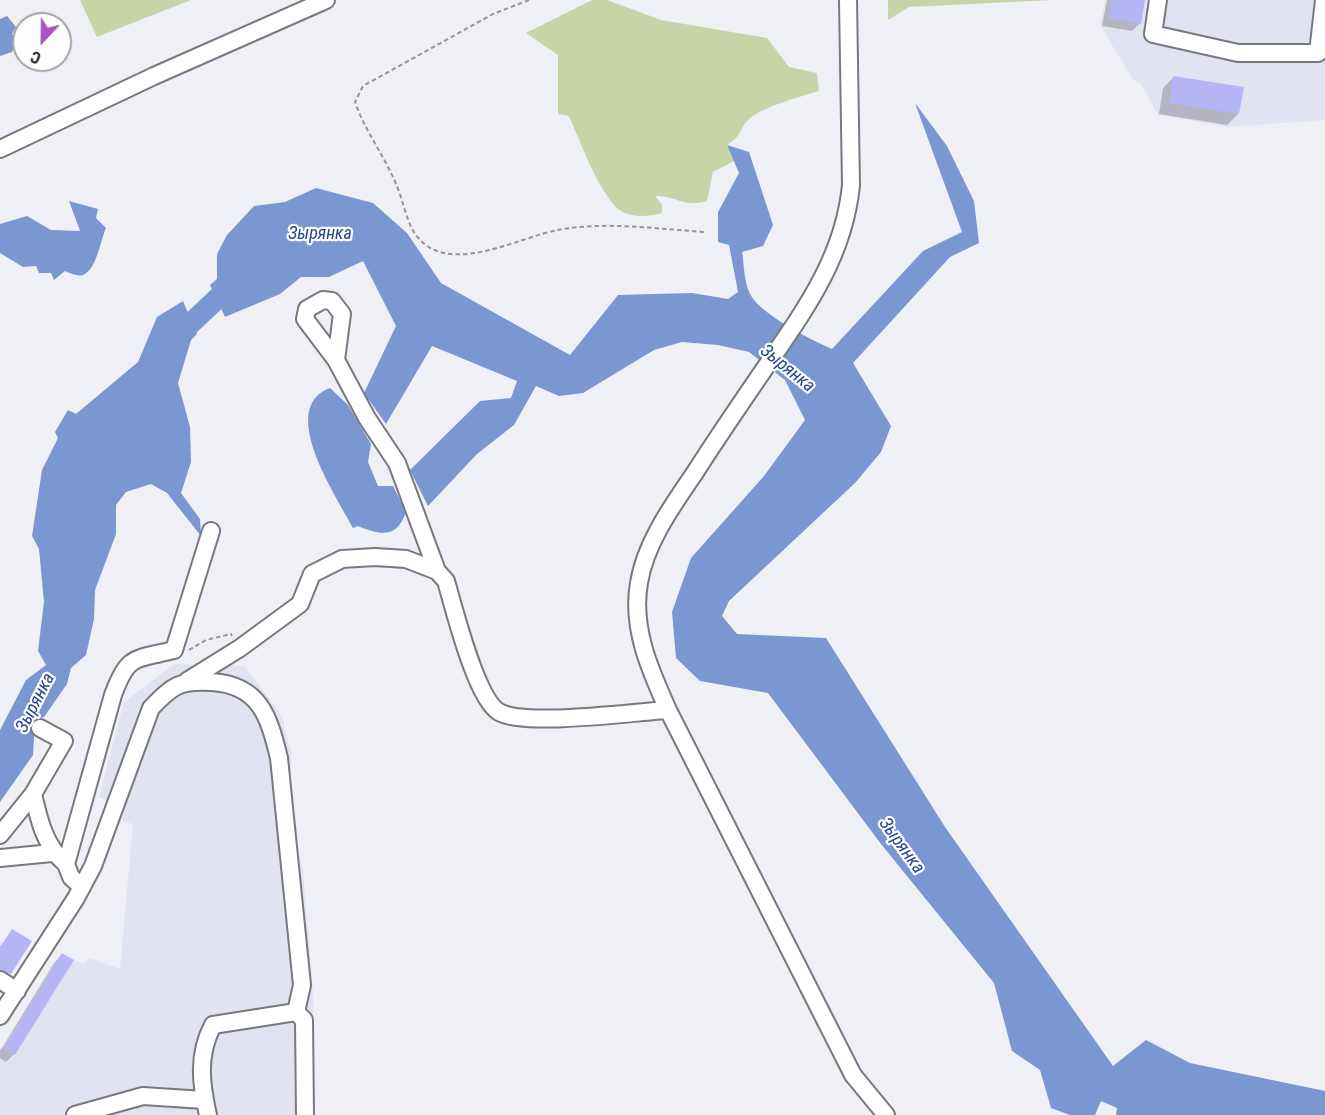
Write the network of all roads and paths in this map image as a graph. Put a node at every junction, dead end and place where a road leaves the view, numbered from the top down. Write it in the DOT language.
graph roads {
  1 [pos="326,0"];
  2 [pos="529,0"];
  3 [pos="848,0"];
  4 [pos="1158,0"];
  5 [pos="1324,0"];
  6 [pos="0,149"];
  7 [pos="705,232"];
  8 [pos="336,360"];
  9 [pos="211,531"];
  10 [pos="436,571"];
  11 [pos="240,648"];
  12 [pos="174,650"];
  13 [pos="187,681"];
  14 [pos="668,710"];
  15 [pos="40,728"];
  16 [pos="33,794"];
  17 [pos="0,835"];
  18 [pos="52,853"];
  19 [pos="0,858"];
  20 [pos="66,864"];
  21 [pos="82,886"];
  22 [pos="0,980"];
  23 [pos="16,991"];
  24 [pos="296,1012"];
  25 [pos="0,1016"];
  26 [pos="206,1107"];
  27 [pos="75,1115"];
  28 [pos="305,1115"];
  29 [pos="885,1115"];
  1 -- 6 [label="street"];
  2 -- 7 [label="path"];
  3 -- 14 [label="street"];
  4 -- 5 [label="street"];
  8 -- 10 [label="street"];
  9 -- 12 [label="street"];
  10 -- 11 [label="street"];
  10 -- 14 [label="street"];
  11 -- 12 [label="path"];
  11 -- 13 [label="street"];
  12 -- 20 [label="street"];
  13 -- 21 [label="street"];
  13 -- 24 [label="street"];
  14 -- 29 [label="street"];
  15 -- 16 [label="street"];
  16 -- 17 [label="street"];
  16 -- 18 [label="street"];
  18 -- 19 [label="street"];
  18 -- 20 [label="street"];
  20 -- 21 [label="street"];
  21 -- 23 [label="street"];
  22 -- 23 [label="street"];
  23 -- 25 [label="street"];
  24 -- 26 [label="street"];
  24 -- 28 [label="street"];
  26 -- 27 [label="street"];
}
